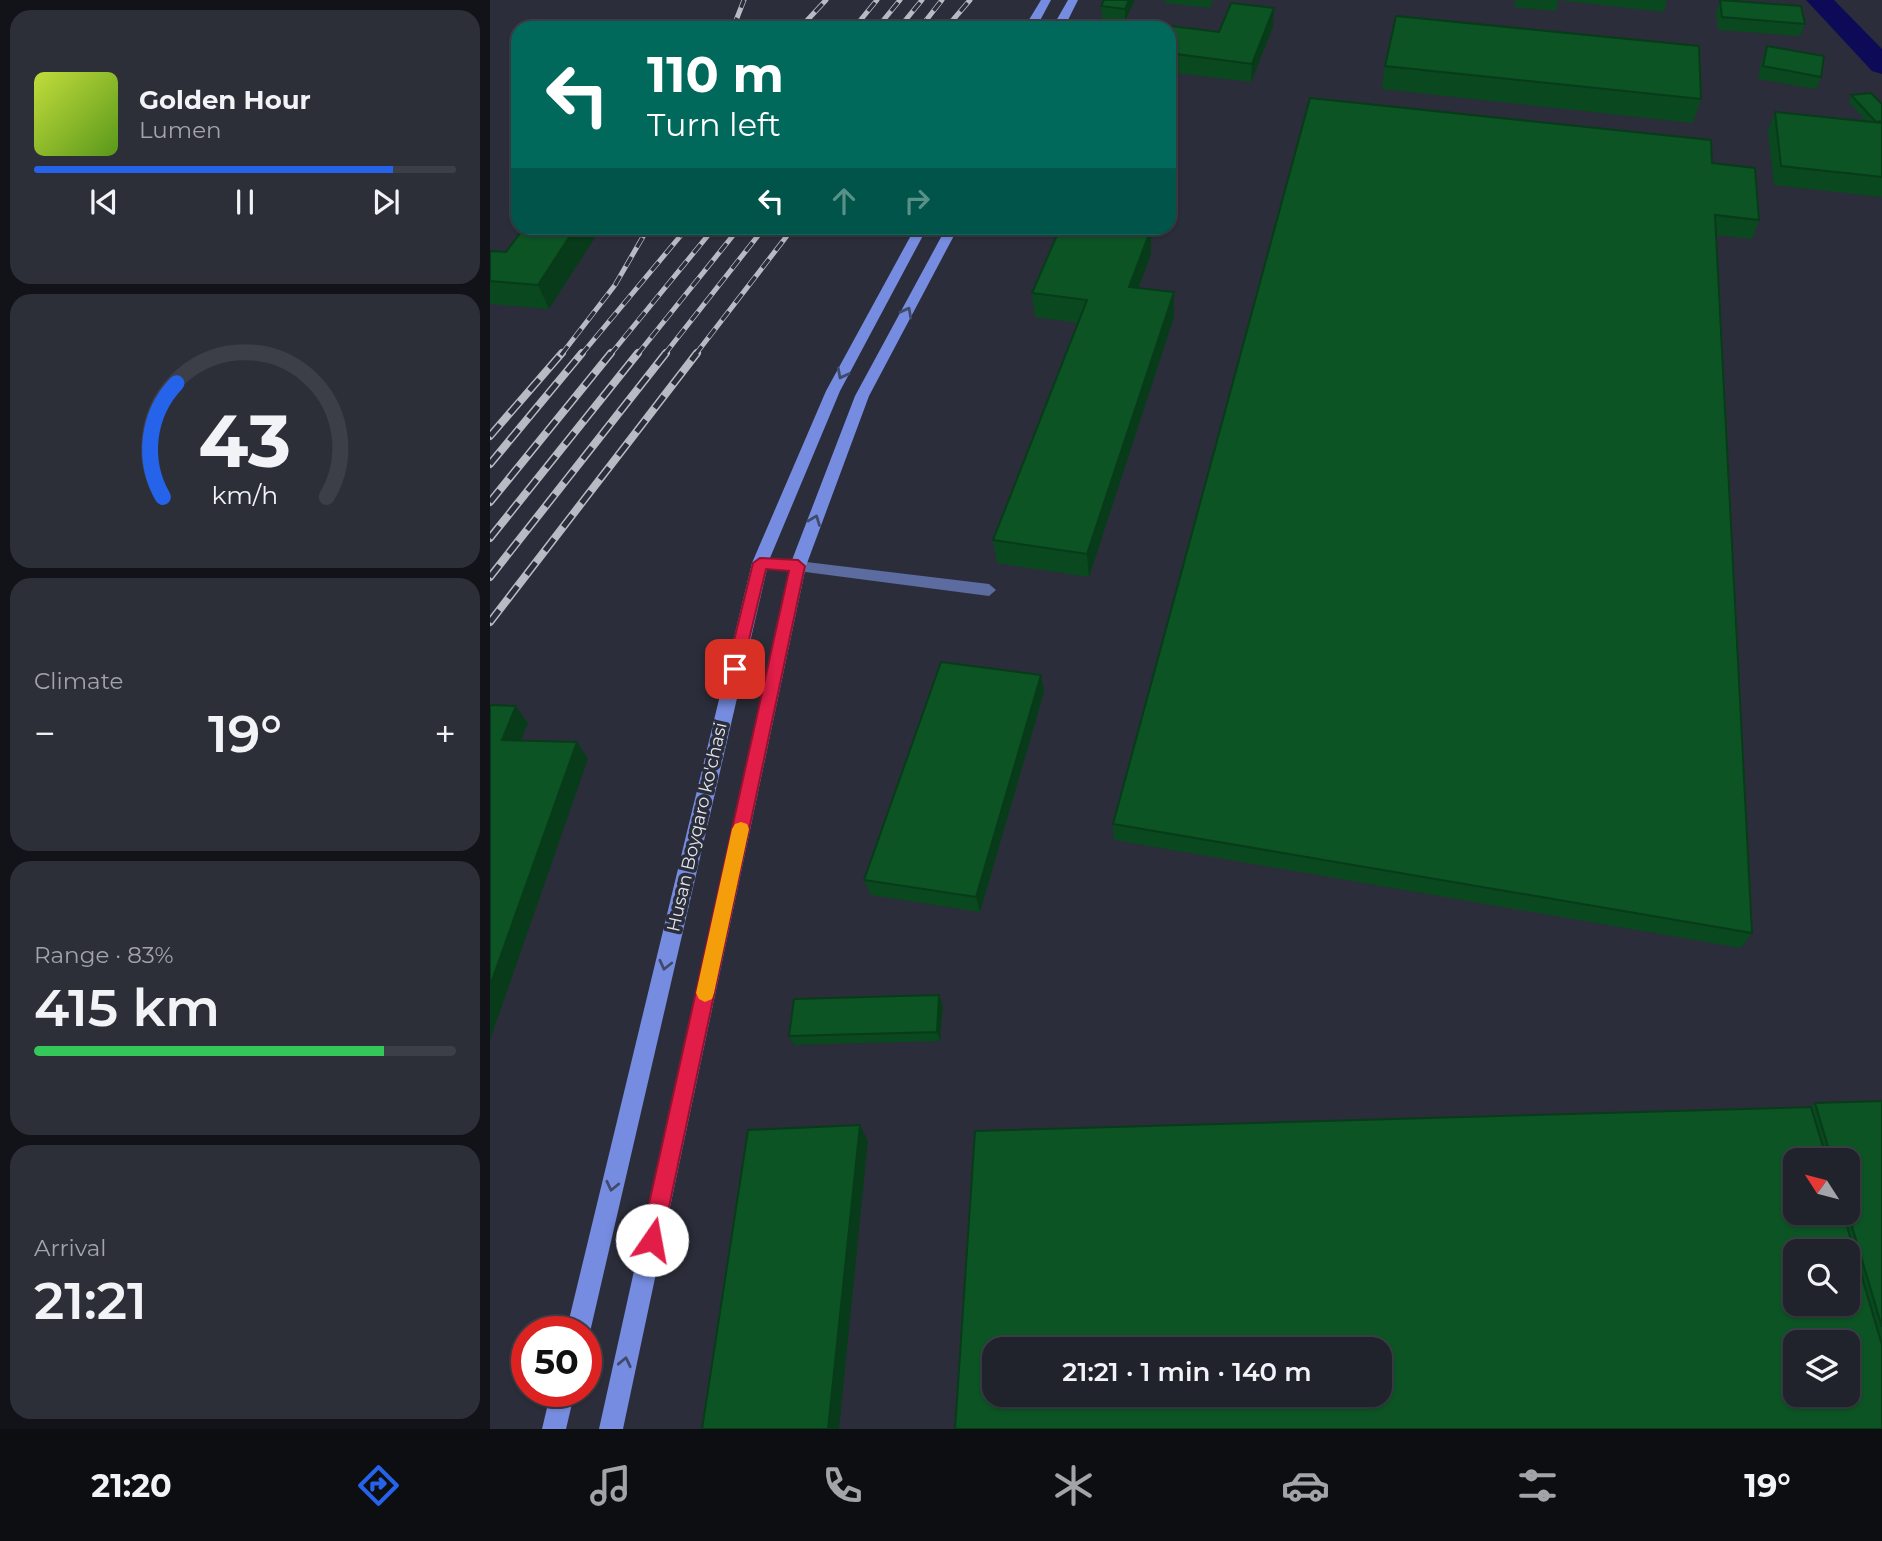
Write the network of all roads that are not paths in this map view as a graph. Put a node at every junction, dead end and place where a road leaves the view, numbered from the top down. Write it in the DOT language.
graph roads {
  1 [pos="1046,0"];
  2 [pos="1073,0"];
  3 [pos="1034,21"];
  4 [pos="1062,21"];
  5 [pos="917,235"];
  6 [pos="948,235"];
  7 [pos="760,563"];
  8 [pos="798,566"];
  9 [pos="989,590"];
  10 [pos="582,1316"];
  11 [pos="560,1407"];
  12 [pos="554,1429"];
  13 [pos="611,1429"];
  1 -- 3 [label="main road"];
  2 -- 4 [label="main road"];
  5 -- 7 [label="main road, Husan Boyqaro ko'chasi, one-way"];
  8 -- 6 [label="main road, one-way"];
  7 -- 8 [label="main road"];
  7 -- 10 [label="main road, Husan Boyqaro ko'chasi, one-way"];
  8 -- 9 [label="lane"];
  13 -- 8 [label="main road, one-way"];
  11 -- 12 [label="main road"];
}
